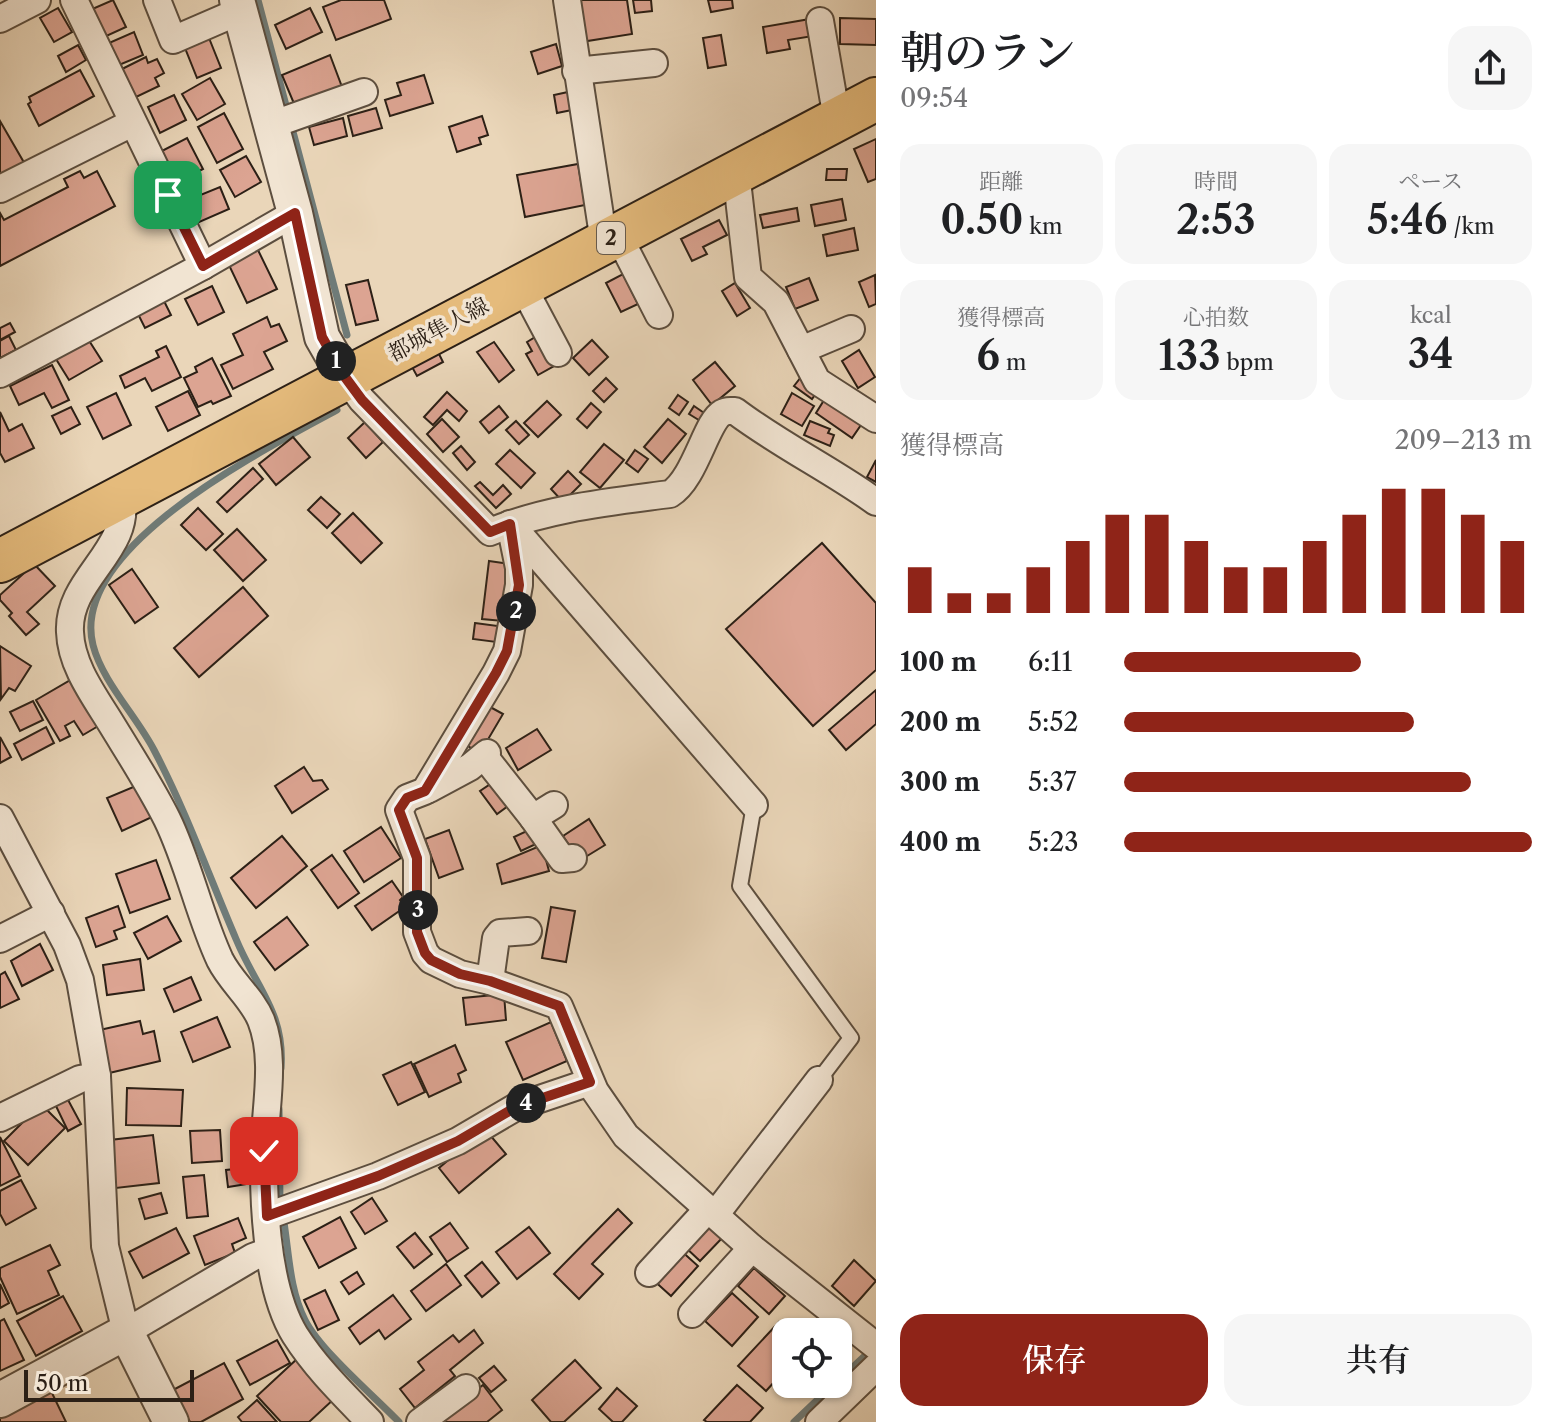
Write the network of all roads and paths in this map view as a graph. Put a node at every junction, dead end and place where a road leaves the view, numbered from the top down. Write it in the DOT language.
graph roads {
  1 [pos="37,0"];
  2 [pos="74,0"];
  3 [pos="157,0"];
  4 [pos="567,0"];
  5 [pos="239,6"];
  6 [pos="0,19"];
  7 [pos="820,21"];
  8 [pos="654,63"];
  9 [pos="576,71"];
  10 [pos="364,92"];
  11 [pos="876,99"];
  12 [pos="837,119"];
  13 [pos="132,123"];
  14 [pos="273,124"];
  15 [pos="736,172"];
  16 [pos="0,189"];
  17 [pos="295,213"];
  18 [pos="611,238"];
  19 [pos="203,266"];
  20 [pos="522,285"];
  21 [pos="659,315"];
  22 [pos="851,329"];
  23 [pos="801,350"];
  24 [pos="558,353"];
  25 [pos="0,374"];
  26 [pos="345,377"];
  27 [pos="876,419"];
  28 [pos="121,496"];
  29 [pos="876,502"];
  30 [pos="510,524"];
  31 [pos="0,561"];
  32 [pos="425,791"];
  33 [pos="754,805"];
  34 [pos="0,818"];
  35 [pos="573,858"];
  36 [pos="51,913"];
  37 [pos="528,931"];
  38 [pos="0,939"];
  39 [pos="490,981"];
  40 [pos="97,1076"];
  41 [pos="819,1080"];
  42 [pos="590,1082"];
  43 [pos="0,1118"];
  44 [pos="277,1212"];
  45 [pos="711,1212"];
  46 [pos="752,1248"];
  47 [pos="269,1251"];
  48 [pos="649,1273"];
  49 [pos="692,1314"];
  50 [pos="126,1332"];
  51 [pos="873,1343"];
  52 [pos="876,1367"];
  53 [pos="466,1388"];
  54 [pos="0,1400"];
  55 [pos="171,1422"];
  56 [pos="370,1422"];
  57 [pos="420,1422"];
  58 [pos="819,1422"];
  1 -- 6 [label="street"];
  2 -- 13 [label="street"];
  3 -- 5 [label="street"];
  4 -- 9 [label="street"];
  5 -- 14 [label="street"];
  7 -- 12 [label="street"];
  8 -- 9 [label="street"];
  9 -- 18 [label="street"];
  10 -- 14 [label="street"];
  11 -- 12 [label="main road, 都城隼人線 / 2"];
  12 -- 15 [label="main road, 都城隼人線 / 2"];
  13 -- 16 [label="street"];
  13 -- 19 [label="street"];
  14 -- 17 [label="street"];
  15 -- 18 [label="main road, 都城隼人線 / 2"];
  15 -- 23 [label="street"];
  17 -- 19 [label="street"];
  17 -- 26 [label="street"];
  18 -- 20 [label="main road, 都城隼人線 / 2"];
  18 -- 21 [label="street"];
  19 -- 25 [label="street"];
  20 -- 24 [label="street"];
  20 -- 26 [label="main road, 都城隼人線 / 2"];
  22 -- 23 [label="street"];
  23 -- 27 [label="street"];
  26 -- 28 [label="main road, 都城隼人線 / 2"];
  26 -- 30 [label="street"];
  28 -- 31 [label="main road, 都城隼人線 / 2"];
  28 -- 44 [label="street"];
  29 -- 30 [label="street"];
  30 -- 32 [label="street"];
  30 -- 33 [label="street"];
  32 -- 35 [label="street"];
  32 -- 39 [label="street"];
  33 -- 41 [label="lane"];
  34 -- 36 [label="street"];
  36 -- 38 [label="street"];
  36 -- 40 [label="street"];
  37 -- 39 [label="street"];
  39 -- 42 [label="street"];
  40 -- 43 [label="street"];
  40 -- 50 [label="street"];
  41 -- 45 [label="street"];
  42 -- 44 [label="street"];
  42 -- 45 [label="street"];
  44 -- 47 [label="street"];
  45 -- 46 [label="street"];
  45 -- 48 [label="street"];
  46 -- 49 [label="street"];
  46 -- 51 [label="street"];
  47 -- 50 [label="street"];
  47 -- 56 [label="street"];
  50 -- 54 [label="street"];
  50 -- 55 [label="street"];
  52 -- 58 [label="street"];
  53 -- 57 [label="street"];
}
